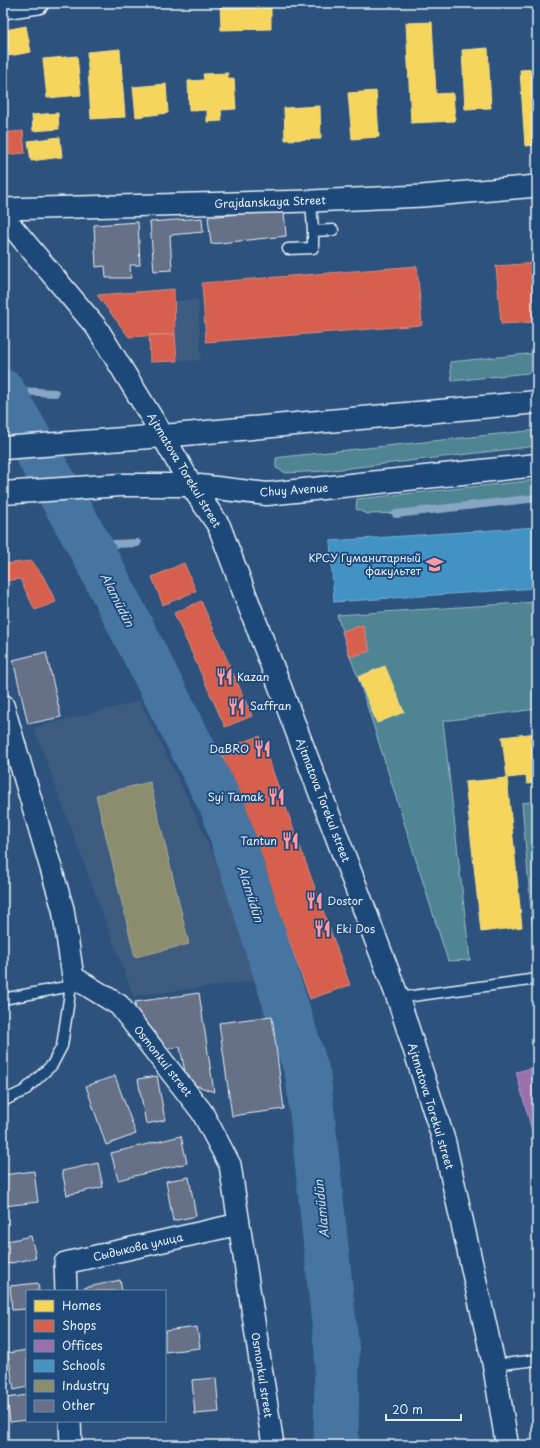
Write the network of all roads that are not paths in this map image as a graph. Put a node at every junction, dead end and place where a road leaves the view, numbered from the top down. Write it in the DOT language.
graph roads {
  1 [pos="38,3"];
  2 [pos="3,8"];
  3 [pos="537,186"];
  4 [pos="311,201"];
  5 [pos="3,209"];
  6 [pos="3,216"];
  7 [pos="334,230"];
  8 [pos="313,231"];
  9 [pos="288,249"];
  10 [pos="537,402"];
  11 [pos="163,436"];
  12 [pos="3,448"];
  13 [pos="537,465"];
  14 [pos="191,485"];
  15 [pos="3,493"];
  16 [pos="3,705"];
  17 [pos="537,979"];
  18 [pos="72,982"];
  19 [pos="398,998"];
  20 [pos="3,999"];
  21 [pos="3,1101"];
  22 [pos="239,1224"];
  23 [pos="66,1290"];
  24 [pos="537,1360"];
  25 [pos="494,1365"];
  26 [pos="70,1422"];
  27 [pos="71,1445"];
  28 [pos="273,1445"];
  29 [pos="507,1445"];
  1 -- 2 [label="street"];
  3 -- 4 [label="street, Grajdanskaya Street"];
  4 -- 5 [label="street, Grajdanskaya Street"];
  4 -- 8 [label="lane"];
  6 -- 11 [label="street, Ajtmatova Torekul street"];
  7 -- 8 [label="lane"];
  8 -- 9 [label="lane"];
  10 -- 11 [label="main road"];
  11 -- 12 [label="main road"];
  11 -- 14 [label="main road, Ajtmatova Torekul street"];
  13 -- 14 [label="main road, Chuy Avenue"];
  14 -- 15 [label="main road, Chuy Avenue"];
  14 -- 19 [label="main road, Ajtmatova Torekul street"];
  16 -- 18 [label="street"];
  17 -- 19 [label="lane"];
  18 -- 20 [label="lane"];
  18 -- 21 [label="lane"];
  18 -- 22 [label="street, Osmonkul street"];
  19 -- 25 [label="main road, Ajtmatova Torekul street"];
  22 -- 23 [label="street, Сыдыкова улица"];
  22 -- 28 [label="street, Osmonkul street"];
  24 -- 25 [label="lane"];
  25 -- 29 [label="main road, Ajtmatova Torekul street"];
  26 -- 27 [label="street"];
}
